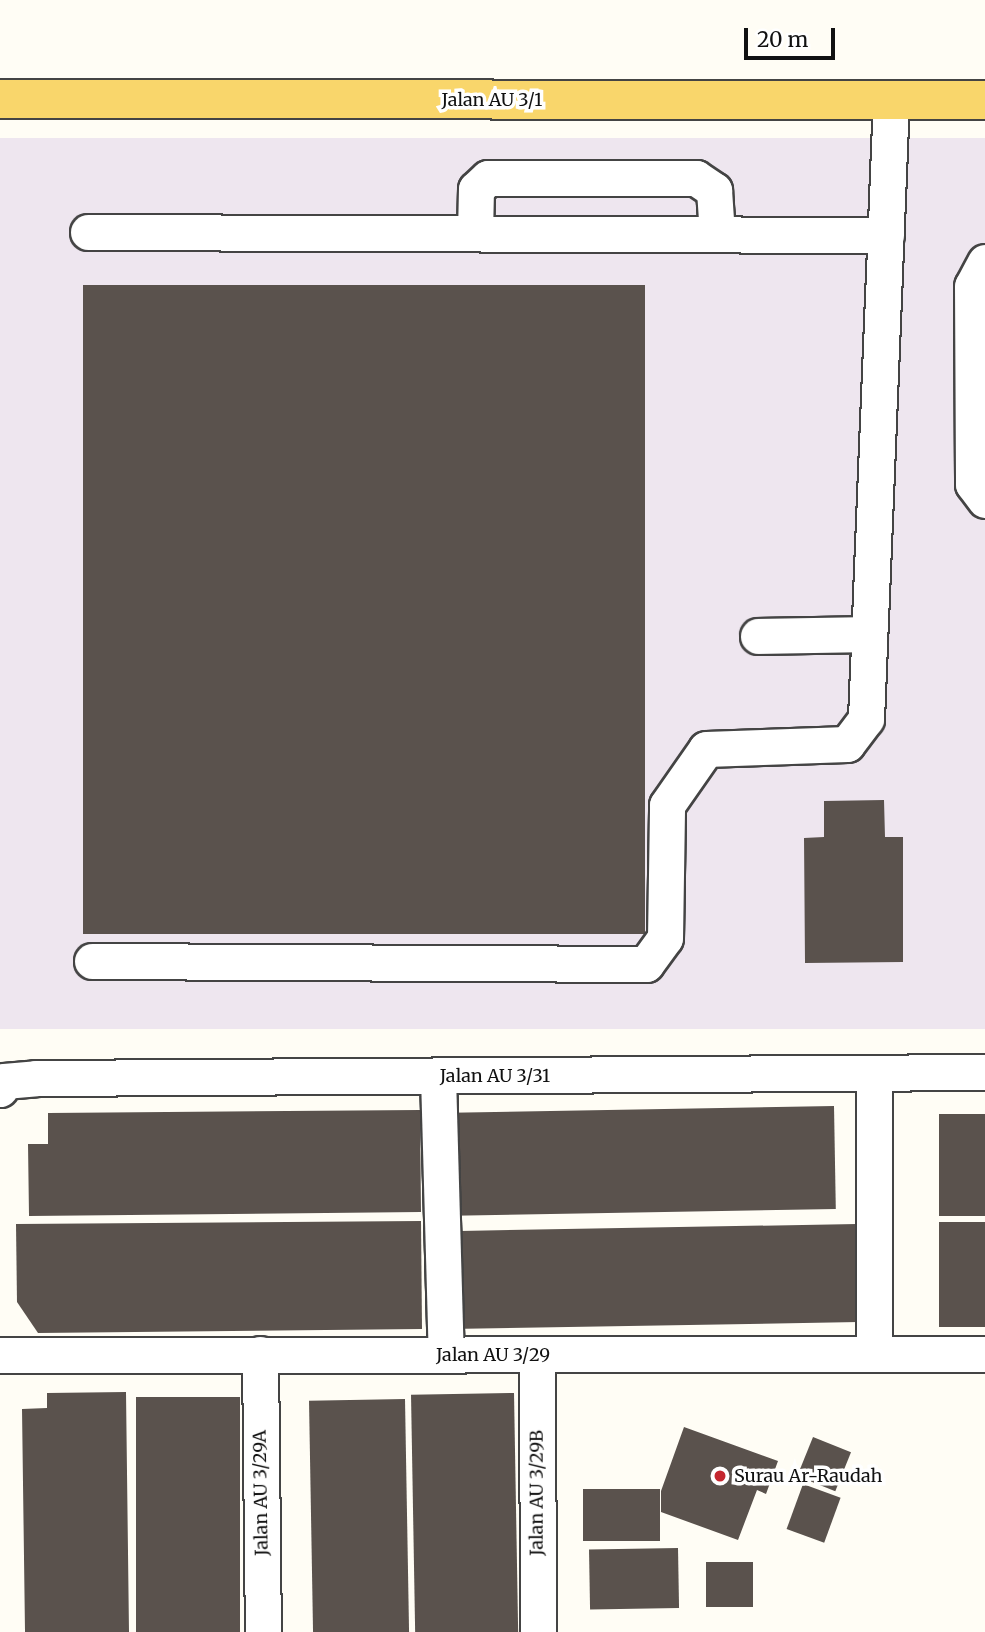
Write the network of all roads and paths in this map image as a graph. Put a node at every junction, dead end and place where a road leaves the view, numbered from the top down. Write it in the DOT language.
graph roads {
  1 [pos="0,99"];
  2 [pos="891,100"];
  3 [pos="985,100"];
  4 [pos="88,232"];
  5 [pos="475,233"];
  6 [pos="717,234"];
  7 [pos="886,235"];
  8 [pos="985,262"];
  9 [pos="985,500"];
  10 [pos="870,634"];
  11 [pos="758,636"];
  12 [pos="92,961"];
  13 [pos="985,1072"];
  14 [pos="874,1073"];
  15 [pos="438,1076"];
  16 [pos="2,1085"];
  17 [pos="260,1354"];
  18 [pos="874,1354"];
  19 [pos="985,1354"];
  20 [pos="0,1355"];
  21 [pos="446,1355"];
  22 [pos="537,1355"];
  23 [pos="263,1632"];
  24 [pos="538,1632"];
  1 -- 2 [label="main road, Jalan AU 3/1"];
  2 -- 3 [label="main road, Jalan AU 3/1"];
  2 -- 7 [label="street"];
  4 -- 5 [label="street"];
  5 -- 6 [label="street"];
  5 -- 6 [label="street"];
  6 -- 7 [label="street"];
  7 -- 10 [label="street"];
  8 -- 9 [label="street"];
  10 -- 11 [label="street"];
  10 -- 12 [label="street"];
  13 -- 14 [label="street, Jalan AU 3/31"];
  14 -- 15 [label="street, Jalan AU 3/31"];
  14 -- 18 [label="street"];
  15 -- 16 [label="street, Jalan AU 3/31"];
  15 -- 21 [label="street"];
  17 -- 20 [label="street, Jalan AU 3/29"];
  17 -- 21 [label="street, Jalan AU 3/29"];
  17 -- 23 [label="street, Jalan AU 3/29A"];
  18 -- 19 [label="street, Jalan AU 3/29"];
  18 -- 22 [label="street, Jalan AU 3/29"];
  21 -- 22 [label="street, Jalan AU 3/29"];
  22 -- 24 [label="street, Jalan AU 3/29B"];
}
